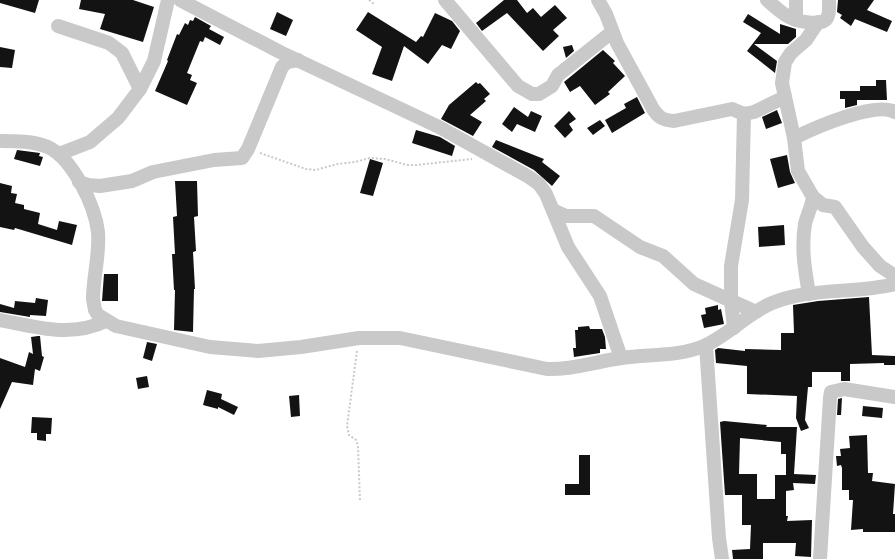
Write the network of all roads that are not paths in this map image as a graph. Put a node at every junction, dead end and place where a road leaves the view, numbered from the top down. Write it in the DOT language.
graph roads {
  1 [pos="168,0"];
  2 [pos="180,0"];
  3 [pos="445,0"];
  4 [pos="598,0"];
  5 [pos="767,0"];
  6 [pos="796,0"];
  7 [pos="829,0"];
  8 [pos="796,20"];
  9 [pos="818,22"];
  10 [pos="58,26"];
  11 [pos="612,32"];
  12 [pos="298,60"];
  13 [pos="140,89"];
  14 [pos="785,97"];
  15 [pos="895,112"];
  16 [pos="744,114"];
  17 [pos="790,121"];
  18 [pos="818,127"];
  19 [pos="794,138"];
  20 [pos="0,140"];
  21 [pos="59,154"];
  22 [pos="79,182"];
  23 [pos="813,197"];
  24 [pos="553,210"];
  25 [pos="895,276"];
  26 [pos="895,284"];
  27 [pos="809,294"];
  28 [pos="730,301"];
  29 [pos="756,312"];
  30 [pos="0,320"];
  31 [pos="106,321"];
  32 [pos="734,328"];
  33 [pos="706,345"];
  34 [pos="622,358"];
  35 [pos="895,397"];
  36 [pos="722,559"];
  37 [pos="820,559"];
  1 -- 13 [label="street"];
  2 -- 12 [label="street"];
  3 -- 11 [label="street"];
  4 -- 11 [label="street"];
  5 -- 8 [label="street"];
  6 -- 8 [label="street"];
  7 -- 9 [label="street"];
  8 -- 9 [label="street"];
  9 -- 14 [label="street"];
  10 -- 13 [label="street"];
  11 -- 16 [label="street"];
  12 -- 22 [label="street"];
  12 -- 24 [label="street"];
  13 -- 21 [label="street"];
  14 -- 16 [label="street"];
  14 -- 17 [label="street"];
  15 -- 18 [label="street"];
  16 -- 28 [label="street"];
  17 -- 18 [label="street"];
  17 -- 19 [label="street"];
  18 -- 19 [label="street"];
  19 -- 23 [label="street"];
  20 -- 21 [label="street"];
  21 -- 22 [label="street"];
  22 -- 31 [label="street"];
  23 -- 25 [label="street"];
  23 -- 27 [label="street"];
  24 -- 28 [label="street"];
  24 -- 34 [label="street"];
  26 -- 27 [label="street"];
  27 -- 29 [label="street"];
  28 -- 29 [label="street"];
  28 -- 32 [label="street"];
  29 -- 32 [label="street"];
  30 -- 31 [label="street"];
  31 -- 34 [label="street"];
  32 -- 33 [label="street"];
  33 -- 34 [label="street"];
  33 -- 36 [label="street"];
  35 -- 37 [label="street"];
}
